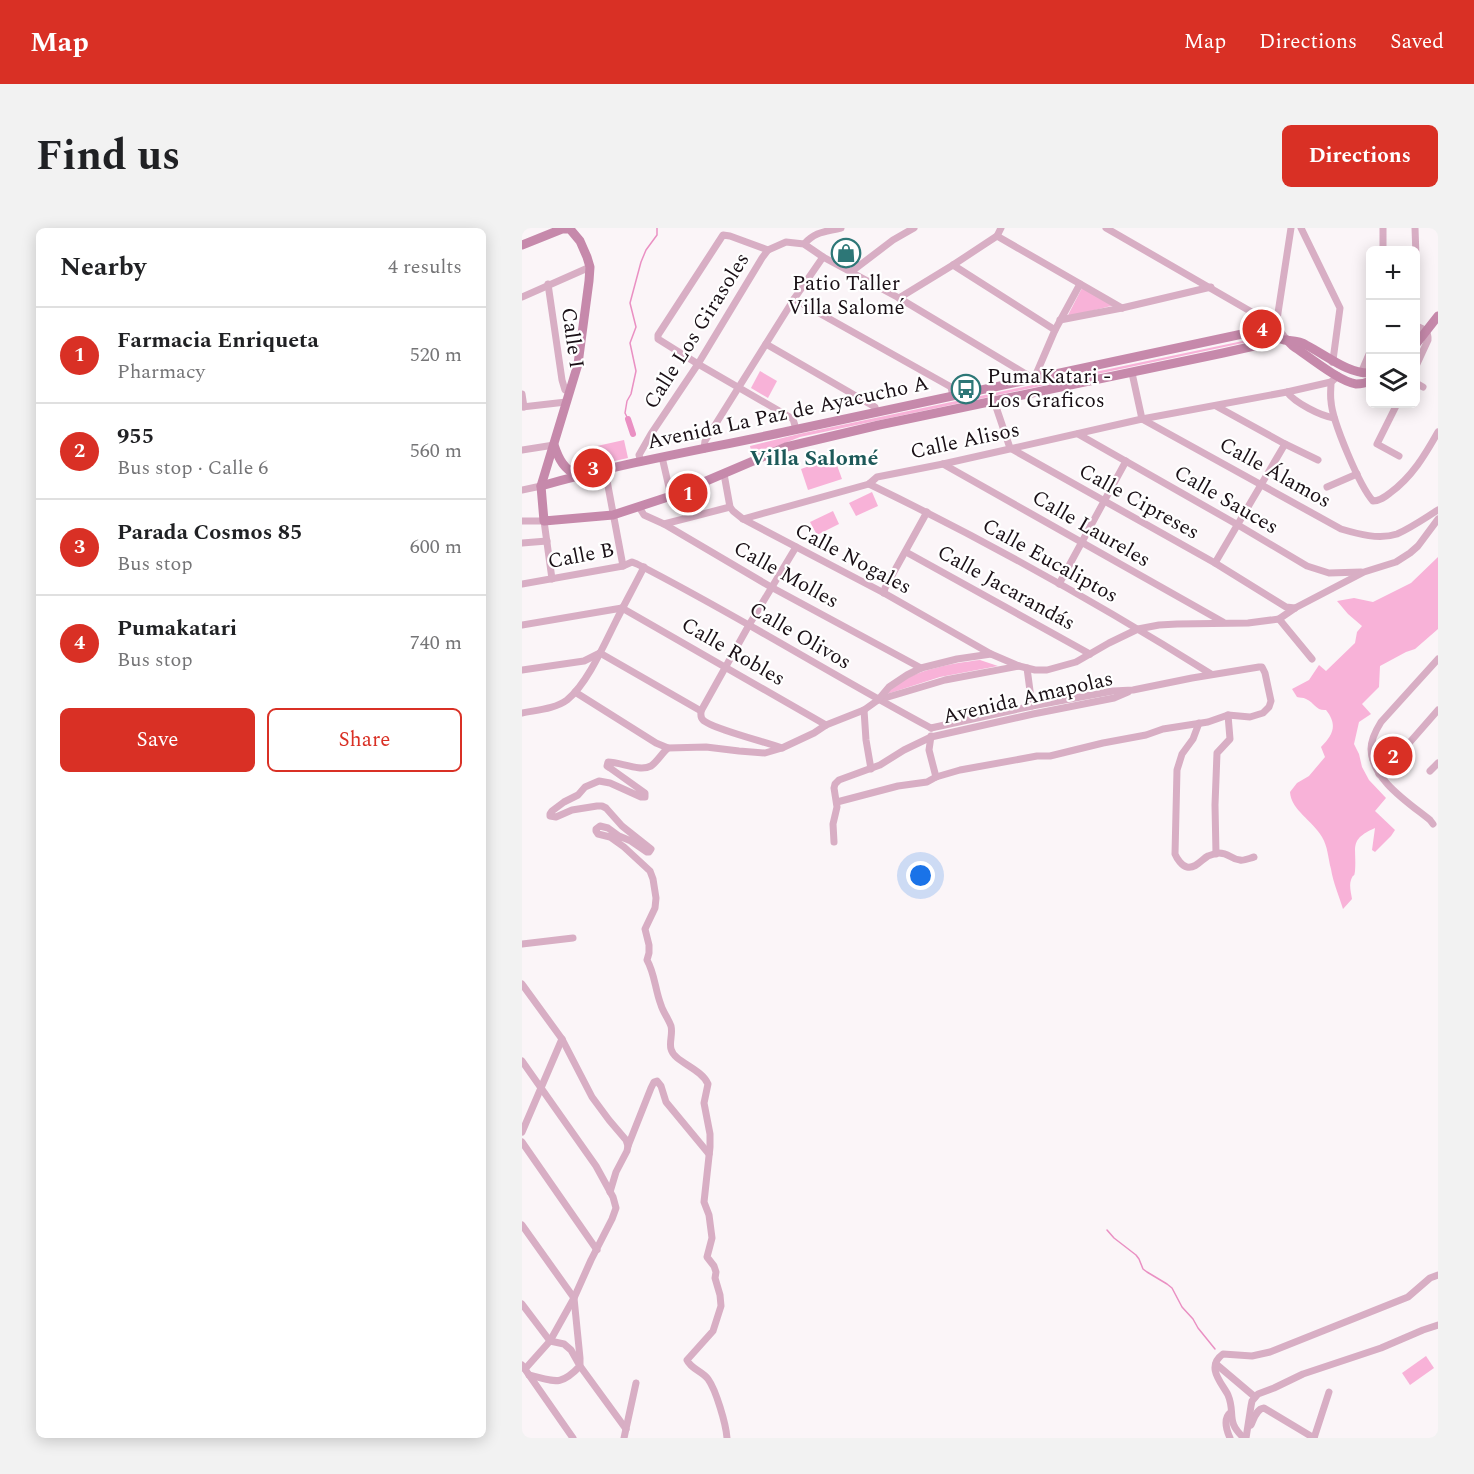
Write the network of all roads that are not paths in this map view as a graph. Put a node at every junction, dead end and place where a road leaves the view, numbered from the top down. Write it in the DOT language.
graph roads {
  1 [pos="841,228"];
  2 [pos="914,228"];
  3 [pos="1001,228"];
  4 [pos="1106,228"];
  5 [pos="1291,228"];
  6 [pos="1300,228"];
  7 [pos="1383,228"];
  8 [pos="1415,228"];
  9 [pos="996,236"];
  10 [pos="804,244"];
  11 [pos="522,245"];
  12 [pos="1383,246"];
  13 [pos="1416,246"];
  14 [pos="768,250"];
  15 [pos="823,257"];
  16 [pos="953,265"];
  17 [pos="590,267"];
  18 [pos="851,272"];
  19 [pos="548,284"];
  20 [pos="1080,284"];
  21 [pos="1211,287"];
  22 [pos="522,297"];
  23 [pos="899,298"];
  24 [pos="794,299"];
  25 [pos="1122,308"];
  26 [pos="1438,316"];
  27 [pos="1060,320"];
  28 [pos="1276,326"];
  29 [pos="1420,328"];
  30 [pos="1054,330"];
  31 [pos="1426,331"];
  32 [pos="1272,336"];
  33 [pos="1420,339"];
  34 [pos="1287,340"];
  35 [pos="766,344"];
  36 [pos="1420,357"];
  37 [pos="1333,360"];
  38 [pos="698,364"];
  39 [pos="1327,369"];
  40 [pos="1132,373"];
  41 [pos="1366,373"];
  42 [pos="1034,379"];
  43 [pos="1335,379"];
  44 [pos="1366,383"];
  45 [pos="1420,385"];
  46 [pos="1423,387"];
  47 [pos="739,388"];
  48 [pos="570,392"];
  49 [pos="1287,392"];
  50 [pos="522,394"];
  51 [pos="952,396"];
  52 [pos="994,401"];
  53 [pos="566,402"];
  54 [pos="1216,406"];
  55 [pos="523,407"];
  56 [pos="1394,408"];
  57 [pos="876,412"];
  58 [pos="1334,418"];
  59 [pos="1142,419"];
  60 [pos="796,429"];
  61 [pos="1438,432"];
  62 [pos="1078,434"];
  63 [pos="1285,444"];
  64 [pos="554,445"];
  65 [pos="704,448"];
  66 [pos="1010,448"];
  67 [pos="522,450"];
  68 [pos="1399,456"];
  69 [pos="662,457"];
  70 [pos="1317,460"];
  71 [pos="1126,461"];
  72 [pos="641,462"];
  73 [pos="943,464"];
  74 [pos="605,470"];
  75 [pos="724,474"];
  76 [pos="1357,474"];
  77 [pos="578,476"];
  78 [pos="870,484"];
  79 [pos="1262,484"];
  80 [pos="540,486"];
  81 [pos="1327,488"];
  82 [pos="522,490"];
  83 [pos="671,496"];
  84 [pos="1104,500"];
  85 [pos="639,507"];
  86 [pos="730,507"];
  87 [pos="1438,510"];
  88 [pos="927,512"];
  89 [pos="614,515"];
  90 [pos="743,519"];
  91 [pos="1438,519"];
  92 [pos="522,521"];
  93 [pos="544,521"];
  94 [pos="664,524"];
  95 [pos="1238,525"];
  96 [pos="547,541"];
  97 [pos="1081,542"];
  98 [pos="522,543"];
  99 [pos="796,547"];
  100 [pos="906,552"];
  101 [pos="1215,563"];
  102 [pos="623,566"];
  103 [pos="644,567"];
  104 [pos="1364,572"];
  105 [pos="552,579"];
  106 [pos="522,584"];
  107 [pos="1059,584"];
  108 [pos="771,587"];
  109 [pos="884,593"];
  110 [pos="622,608"];
  111 [pos="1295,608"];
  112 [pos="1279,619"];
  113 [pos="1224,623"];
  114 [pos="749,625"];
  115 [pos="522,626"];
  116 [pos="1138,629"];
  117 [pos="600,653"];
  118 [pos="991,654"];
  119 [pos="1090,654"];
  120 [pos="1312,659"];
  121 [pos="1438,659"];
  122 [pos="725,666"];
  123 [pos="1019,666"];
  124 [pos="921,668"];
  125 [pos="1027,668"];
  126 [pos="522,670"];
  127 [pos="1211,674"];
  128 [pos="1133,690"];
  129 [pos="575,692"];
  130 [pos="878,700"];
  131 [pos="1032,706"];
  132 [pos="864,710"];
  133 [pos="1438,710"];
  134 [pos="701,711"];
  135 [pos="522,713"];
  136 [pos="1228,715"];
  137 [pos="1199,723"];
  138 [pos="826,725"];
  139 [pos="931,728"];
  140 [pos="931,737"];
  141 [pos="668,748"];
  142 [pos="782,748"];
  143 [pos="1373,759"];
  144 [pos="1438,763"];
  145 [pos="1389,766"];
  146 [pos="871,769"];
  147 [pos="1430,771"];
  148 [pos="1380,775"];
  149 [pos="936,777"];
  150 [pos="837,802"];
  151 [pos="1436,824"];
  152 [pos="834,842"];
  153 [pos="1216,854"];
  154 [pos="1254,857"];
  155 [pos="573,938"];
  156 [pos="522,944"];
  157 [pos="522,984"];
  158 [pos="562,1039"];
  159 [pos="522,1061"];
  160 [pos="541,1087"];
  161 [pos="522,1132"];
  162 [pos="522,1142"];
  163 [pos="628,1146"];
  164 [pos="709,1154"];
  165 [pos="610,1192"];
  166 [pos="522,1225"];
  167 [pos="597,1250"];
  168 [pos="1438,1275"];
  169 [pos="574,1298"];
  170 [pos="522,1304"];
  171 [pos="1438,1325"];
  172 [pos="550,1341"];
  173 [pos="1216,1364"];
  174 [pos="580,1366"];
  175 [pos="525,1369"];
  176 [pos="636,1383"];
  177 [pos="1329,1392"];
  178 [pos="1255,1397"];
  179 [pos="1231,1412"];
  180 [pos="1248,1426"];
  181 [pos="626,1429"];
  182 [pos="573,1438"];
  183 [pos="624,1438"];
  184 [pos="727,1438"];
  185 [pos="1230,1438"];
  186 [pos="1245,1438"];
  187 [pos="1314,1438"];
  1 -- 10 [label="street"];
  2 -- 18 [label="street"];
  3 -- 9 [label="street"];
  4 -- 21 [label="street"];
  5 -- 28 [label="street"];
  6 -- 37 [label="street"];
  7 -- 12 [label="street"];
  8 -- 13 [label="street"];
  9 -- 16 [label="street"];
  9 -- 20 [label="street"];
  10 -- 14 [label="street, Calle Los Girasoles"];
  10 -- 15 [label="street"];
  11 -- 17 [label="main road"];
  14 -- 38 [label="street, Calle Los Girasoles"];
  14 -- 38 [label="street"];
  15 -- 18 [label="street"];
  15 -- 24 [label="street"];
  16 -- 23 [label="street"];
  16 -- 30 [label="street"];
  17 -- 19 [label="street"];
  17 -- 48 [label="main road"];
  18 -- 23 [label="street"];
  19 -- 22 [label="street"];
  19 -- 48 [label="street, Calle I"];
  20 -- 25 [label="street"];
  20 -- 27 [label="street"];
  21 -- 25 [label="street"];
  21 -- 28 [label="street"];
  23 -- 42 [label="street"];
  24 -- 35 [label="street"];
  24 -- 51 [label="street"];
  25 -- 27 [label="street"];
  26 -- 31 [label="main road"];
  27 -- 30 [label="street"];
  28 -- 34 [label="street"];
  29 -- 31 [label="street"];
  30 -- 42 [label="street"];
  31 -- 33 [label="main road"];
  31 -- 36 [label="street"];
  32 -- 34 [label="main road, Avenida La Paz de Ayacucho A"];
  32 -- 40 [label="main road"];
  32 -- 42 [label="main road, Avenida La Paz de Ayacucho A"];
  34 -- 37 [label="main road, Avenida La Paz de Ayacucho A"];
  34 -- 39 [label="main road"];
  35 -- 47 [label="street"];
  35 -- 57 [label="street"];
  37 -- 39 [label="street"];
  37 -- 41 [label="main road, Avenida La Paz de Ayacucho A"];
  38 -- 47 [label="street"];
  38 -- 72 [label="street, Calle Los Girasoles"];
  39 -- 43 [label="main road"];
  40 -- 52 [label="main road"];
  40 -- 59 [label="street"];
  42 -- 51 [label="main road, Avenida La Paz de Ayacucho A"];
  43 -- 44 [label="main road"];
  43 -- 49 [label="street, Calle Alisos"];
  43 -- 58 [label="street"];
  45 -- 46 [label="street"];
  47 -- 60 [label="street"];
  47 -- 65 [label="street"];
  48 -- 53 [label="main road"];
  49 -- 54 [label="street, Calle Alisos"];
  49 -- 58 [label="street"];
  50 -- 55 [label="street"];
  51 -- 57 [label="main road, Avenida La Paz de Ayacucho A"];
  52 -- 66 [label="street"];
  52 -- 75 [label="main road"];
  53 -- 55 [label="street"];
  53 -- 64 [label="main road"];
  54 -- 59 [label="street, Calle Alisos"];
  54 -- 63 [label="street"];
  56 -- 68 [label="street"];
  57 -- 60 [label="main road, Avenida La Paz de Ayacucho A"];
  58 -- 76 [label="street"];
  59 -- 62 [label="street, Calle Alisos"];
  59 -- 79 [label="street, Calle Álamos"];
  60 -- 65 [label="main road, Avenida La Paz de Ayacucho A"];
  61 -- 76 [label="street"];
  62 -- 66 [label="street, Calle Alisos"];
  62 -- 71 [label="street, Calle Sauces"];
  63 -- 70 [label="street"];
  63 -- 79 [label="street"];
  64 -- 67 [label="street"];
  64 -- 77 [label="main road"];
  64 -- 80 [label="main road"];
  65 -- 69 [label="main road, Avenida La Paz de Ayacucho A"];
  66 -- 73 [label="street, Calle Alisos"];
  66 -- 84 [label="street, Calle Cipreses"];
  69 -- 72 [label="main road, Avenida La Paz de Ayacucho A"];
  69 -- 83 [label="street"];
  71 -- 84 [label="street"];
  71 -- 95 [label="street, Calle Sauces"];
  72 -- 74 [label="main road, Avenida La Paz de Ayacucho A"];
  73 -- 78 [label="street, Calle Alisos"];
  73 -- 97 [label="street, Calle Laureles"];
  74 -- 77 [label="main road, Avenida La Paz de Ayacucho A"];
  74 -- 89 [label="street"];
  75 -- 83 [label="main road"];
  75 -- 86 [label="street"];
  76 -- 81 [label="street"];
  77 -- 80 [label="main road, Avenida La Paz de Ayacucho A"];
  78 -- 88 [label="street, Calle Eucaliptos"];
  78 -- 90 [label="street, Calle Alisos"];
  79 -- 87 [label="street, Calle Álamos"];
  79 -- 95 [label="street"];
  80 -- 82 [label="street, Avenida La Paz de Ayacucho A"];
  80 -- 93 [label="main road"];
  83 -- 85 [label="main road"];
  84 -- 97 [label="street"];
  84 -- 101 [label="street, Calle Cipreses"];
  85 -- 89 [label="main road"];
  85 -- 94 [label="street, Calle Molles"];
  86 -- 90 [label="street, Calle Nogales"];
  86 -- 94 [label="street"];
  88 -- 100 [label="street"];
  88 -- 107 [label="street, Calle Eucaliptos"];
  89 -- 93 [label="main road"];
  89 -- 102 [label="street"];
  90 -- 99 [label="street, Calle Nogales"];
  91 -- 104 [label="street"];
  92 -- 93 [label="street"];
  93 -- 96 [label="street"];
  94 -- 108 [label="street, Calle Molles"];
  95 -- 101 [label="street"];
  95 -- 104 [label="street, Calle Sauces"];
  96 -- 98 [label="street"];
  96 -- 105 [label="street"];
  97 -- 107 [label="street"];
  97 -- 113 [label="street, Calle Laureles"];
  99 -- 108 [label="street"];
  99 -- 109 [label="street, Calle Nogales"];
  100 -- 109 [label="street"];
  100 -- 119 [label="street, Calle Jacarandás"];
  101 -- 111 [label="street, Calle Cipreses"];
  102 -- 103 [label="street, Calle B"];
  102 -- 105 [label="street, Calle B"];
  103 -- 110 [label="street"];
  103 -- 114 [label="street, Calle Olivos"];
  104 -- 111 [label="street"];
  105 -- 106 [label="street, Calle B"];
  107 -- 116 [label="street, Calle Eucaliptos"];
  108 -- 114 [label="street"];
  108 -- 124 [label="street, Calle Molles"];
  109 -- 118 [label="street, Calle Nogales"];
  110 -- 115 [label="street"];
  110 -- 117 [label="street"];
  110 -- 122 [label="street, Calle Robles"];
  111 -- 112 [label="street"];
  112 -- 113 [label="street, Calle Nogales"];
  112 -- 120 [label="street"];
  113 -- 116 [label="street, Calle Nogales"];
  114 -- 122 [label="street"];
  114 -- 130 [label="street, Calle Olivos"];
  116 -- 119 [label="street, Calle Nogales"];
  116 -- 127 [label="street, Calle Eucaliptos"];
  117 -- 126 [label="street"];
  117 -- 129 [label="street"];
  117 -- 134 [label="street"];
  118 -- 123 [label="street, Calle Nogales"];
  118 -- 124 [label="street"];
  119 -- 125 [label="street, Calle Nogales"];
  121 -- 143 [label="street"];
  122 -- 134 [label="street"];
  122 -- 138 [label="street, Calle Robles"];
  123 -- 125 [label="street, Calle Nogales"];
  123 -- 130 [label="street"];
  124 -- 130 [label="street"];
  125 -- 131 [label="street"];
  127 -- 128 [label="street, Avenida Amapolas"];
  127 -- 136 [label="street, Avenida Amapolas"];
  128 -- 131 [label="street, Avenida Amapolas"];
  128 -- 140 [label="street, Avenida Amapolas"];
  129 -- 135 [label="street"];
  129 -- 141 [label="street"];
  130 -- 132 [label="street"];
  130 -- 139 [label="street, Calle Olivos"];
  131 -- 139 [label="street, Avenida Amapolas"];
  132 -- 138 [label="street"];
  132 -- 146 [label="street"];
  133 -- 145 [label="street"];
  134 -- 142 [label="street"];
  136 -- 137 [label="street"];
  136 -- 153 [label="street"];
  137 -- 149 [label="street"];
  137 -- 153 [label="street"];
  138 -- 142 [label="street"];
  139 -- 140 [label="street"];
  140 -- 146 [label="street, Avenida Amapolas"];
  140 -- 149 [label="street"];
  141 -- 142 [label="street"];
  141 -- 164 [label="street"];
  143 -- 145 [label="street"];
  143 -- 148 [label="street"];
  144 -- 147 [label="street"];
  145 -- 148 [label="street"];
  146 -- 150 [label="street, Avenida Amapolas"];
  148 -- 151 [label="street"];
  149 -- 150 [label="street"];
  150 -- 152 [label="street"];
  153 -- 154 [label="street"];
  155 -- 156 [label="street"];
  157 -- 158 [label="street"];
  158 -- 160 [label="street"];
  158 -- 163 [label="street"];
  159 -- 160 [label="street"];
  160 -- 161 [label="street"];
  160 -- 165 [label="street"];
  162 -- 167 [label="street"];
  163 -- 164 [label="street"];
  163 -- 165 [label="street"];
  164 -- 184 [label="street"];
  165 -- 167 [label="street"];
  166 -- 169 [label="street"];
  167 -- 169 [label="street"];
  168 -- 173 [label="street"];
  169 -- 172 [label="street"];
  169 -- 174 [label="street"];
  170 -- 172 [label="street"];
  171 -- 178 [label="street"];
  172 -- 174 [label="street"];
  172 -- 175 [label="street"];
  173 -- 178 [label="street"];
  173 -- 179 [label="street"];
  174 -- 175 [label="street"];
  174 -- 181 [label="street"];
  175 -- 182 [label="street"];
  176 -- 181 [label="street"];
  177 -- 187 [label="street"];
  178 -- 180 [label="street"];
  179 -- 185 [label="street"];
  179 -- 186 [label="street"];
  180 -- 186 [label="street"];
  180 -- 187 [label="street"];
  181 -- 183 [label="street"];
}
